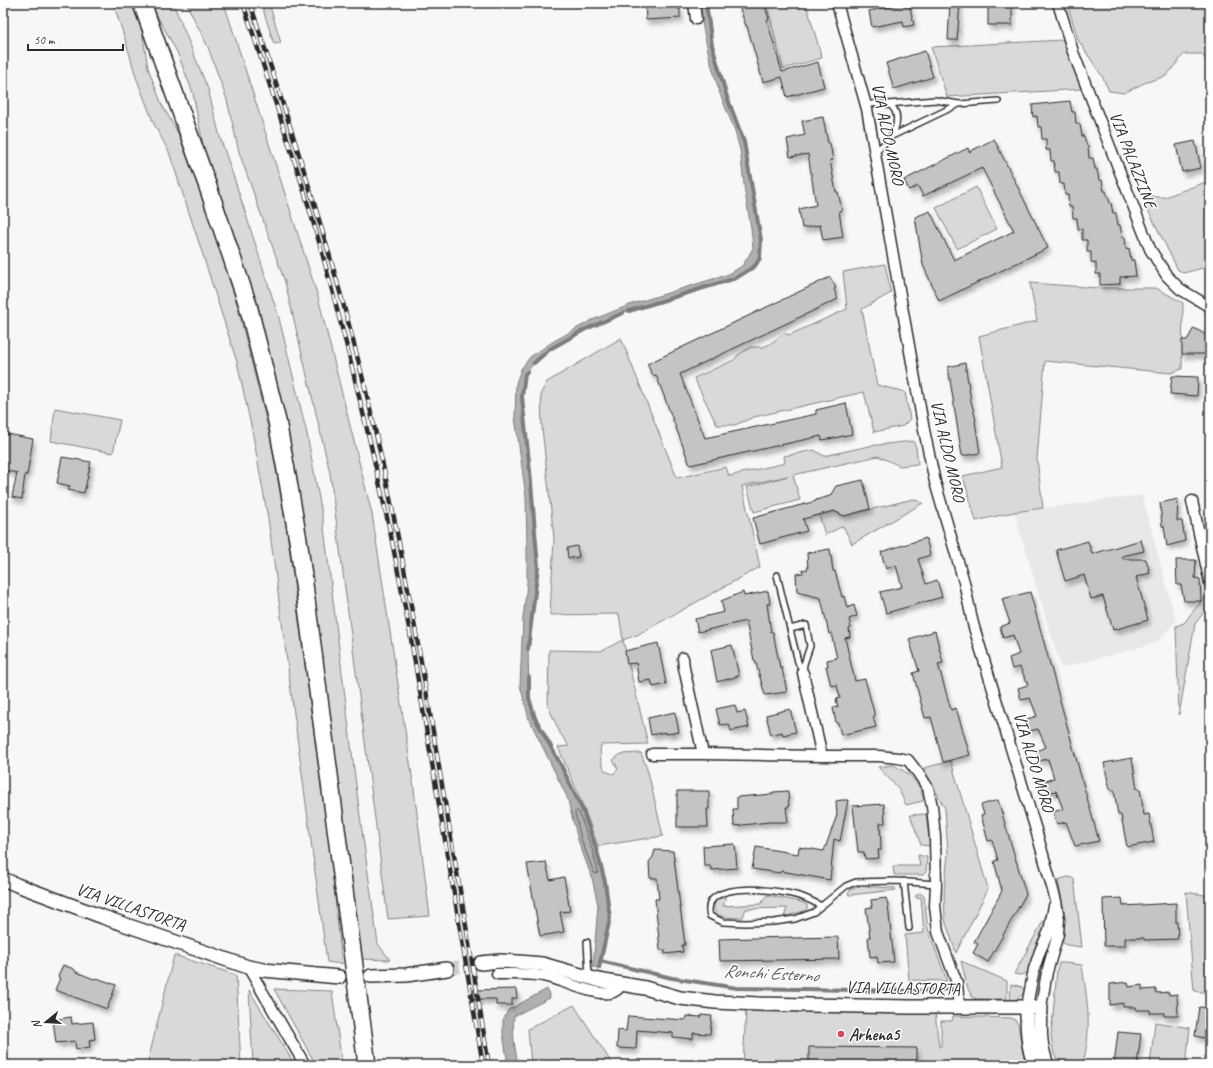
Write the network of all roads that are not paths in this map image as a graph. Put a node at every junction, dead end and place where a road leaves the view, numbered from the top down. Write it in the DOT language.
graph roads {
  1 [pos="142,3"];
  2 [pos="694,3"];
  3 [pos="837,3"];
  4 [pos="1058,3"];
  5 [pos="696,19"];
  6 [pos="998,101"];
  7 [pos="888,104"];
  8 [pos="959,104"];
  9 [pos="866,106"];
  10 [pos="890,137"];
  11 [pos="875,152"];
  12 [pos="1210,307"];
  13 [pos="1192,501"];
  14 [pos="777,576"];
  15 [pos="1210,583"];
  16 [pos="790,629"];
  17 [pos="683,658"];
  18 [pos="803,673"];
  19 [pos="652,754"];
  20 [pos="703,754"];
  21 [pos="822,756"];
  22 [pos="3,879"];
  23 [pos="904,882"];
  24 [pos="936,884"];
  25 [pos="1056,900"];
  26 [pos="821,906"];
  27 [pos="909,928"];
  28 [pos="587,942"];
  29 [pos="481,963"];
  30 [pos="248,967"];
  31 [pos="447,969"];
  32 [pos="1047,972"];
  33 [pos="497,974"];
  34 [pos="339,976"];
  35 [pos="371,976"];
  36 [pos="589,977"];
  37 [pos="622,984"];
  38 [pos="1027,1006"];
  39 [pos="959,1007"];
  40 [pos="1041,1007"];
  41 [pos="1042,1051"];
  42 [pos="305,1065"];
  43 [pos="367,1065"];
  44 [pos="1035,1065"];
  45 [pos="1047,1065"];
  1 -- 43 [label="highway"];
  2 -- 5 [label="street"];
  3 -- 9 [label="street, VIA ALDO MORO"];
  4 -- 12 [label="street, VIA PALAZZINE"];
  6 -- 8 [label="lane"];
  7 -- 8 [label="lane"];
  7 -- 9 [label="lane"];
  7 -- 10 [label="lane"];
  8 -- 10 [label="lane"];
  9 -- 11 [label="street, VIA ALDO MORO"];
  10 -- 11 [label="lane"];
  11 -- 25 [label="street, VIA ALDO MORO"];
  13 -- 15 [label="street"];
  14 -- 16 [label="lane"];
  16 -- 18 [label="lane"];
  16 -- 18 [label="lane"];
  17 -- 20 [label="street"];
  18 -- 21 [label="street"];
  19 -- 20 [label="street"];
  20 -- 21 [label="street"];
  21 -- 24 [label="street"];
  22 -- 30 [label="street, VIA VILLASTORTA"];
  23 -- 24 [label="lane"];
  23 -- 26 [label="lane"];
  23 -- 27 [label="lane"];
  24 -- 39 [label="street"];
  25 -- 32 [label="street, VIA ALDO MORO"];
  25 -- 38 [label="street, VIA ALDO MORO"];
  26 -- 26 [label="lane"];
  28 -- 36 [label="lane"];
  29 -- 36 [label="street, VIA VILLASTORTA"];
  30 -- 34 [label="street, VIA VILLASTORTA"];
  30 -- 42 [label="street"];
  31 -- 35 [label="street"];
  32 -- 38 [label="street, VIA ALDO MORO"];
  32 -- 40 [label="street, VIA ALDO MORO"];
  33 -- 37 [label="street"];
  36 -- 37 [label="street, VIA VILLASTORTA"];
  37 -- 39 [label="street, VIA VILLASTORTA"];
  38 -- 39 [label="street, VIA VILLASTORTA"];
  38 -- 40 [label="street, VIA VILLASTORTA"];
  38 -- 41 [label="street, VIA ALDO MORO"];
  38 -- 44 [label="street, VIA ALDO MORO"];
  40 -- 41 [label="street, VIA ALDO MORO"];
  41 -- 45 [label="street, VIA ALDO MORO"];
}
